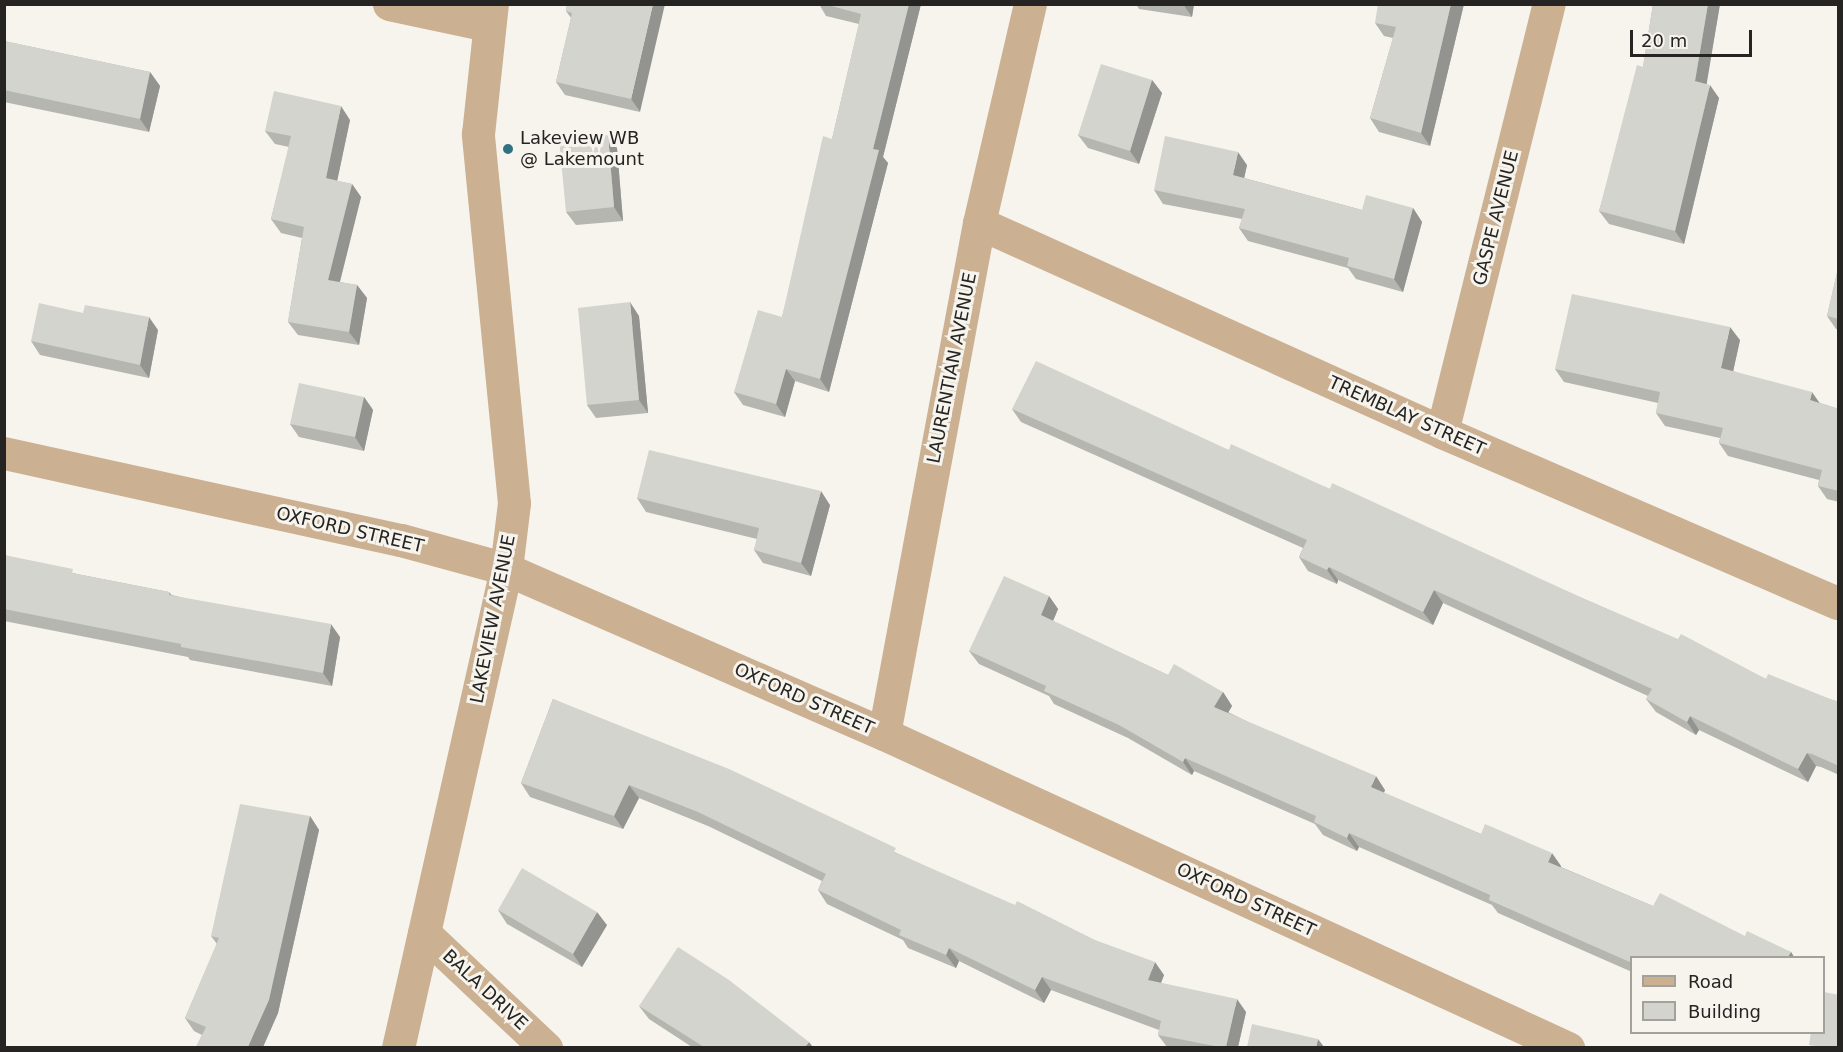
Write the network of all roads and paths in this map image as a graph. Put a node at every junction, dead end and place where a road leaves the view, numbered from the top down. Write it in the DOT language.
graph roads {
  1 [pos="389,4"];
  2 [pos="1030,4"];
  3 [pos="1549,4"];
  4 [pos="489,15"];
  5 [pos="979,223"];
  6 [pos="1442,432"];
  7 [pos="4,453"];
  8 [pos="506,570"];
  9 [pos="1839,603"];
  10 [pos="884,734"];
  11 [pos="424,933"];
  12 [pos="398,1047"];
  13 [pos="546,1047"];
  14 [pos="1568,1047"];
  1 -- 4 [label="street"];
  2 -- 5 [label="street, LAURENTIAN AVENUE"];
  3 -- 6 [label="street, GASPE AVENUE"];
  4 -- 8 [label="street, LAKEVIEW AVENUE"];
  5 -- 6 [label="street, TREMBLAY STREET"];
  5 -- 10 [label="street, LAURENTIAN AVENUE"];
  6 -- 9 [label="street, TREMBLAY STREET"];
  7 -- 8 [label="street, OXFORD STREET"];
  8 -- 10 [label="street, OXFORD STREET"];
  8 -- 11 [label="street, LAKEVIEW AVENUE"];
  10 -- 14 [label="street, OXFORD STREET"];
  11 -- 12 [label="street, LAKEVIEW AVENUE"];
  11 -- 13 [label="street, BALA DRIVE"];
}
